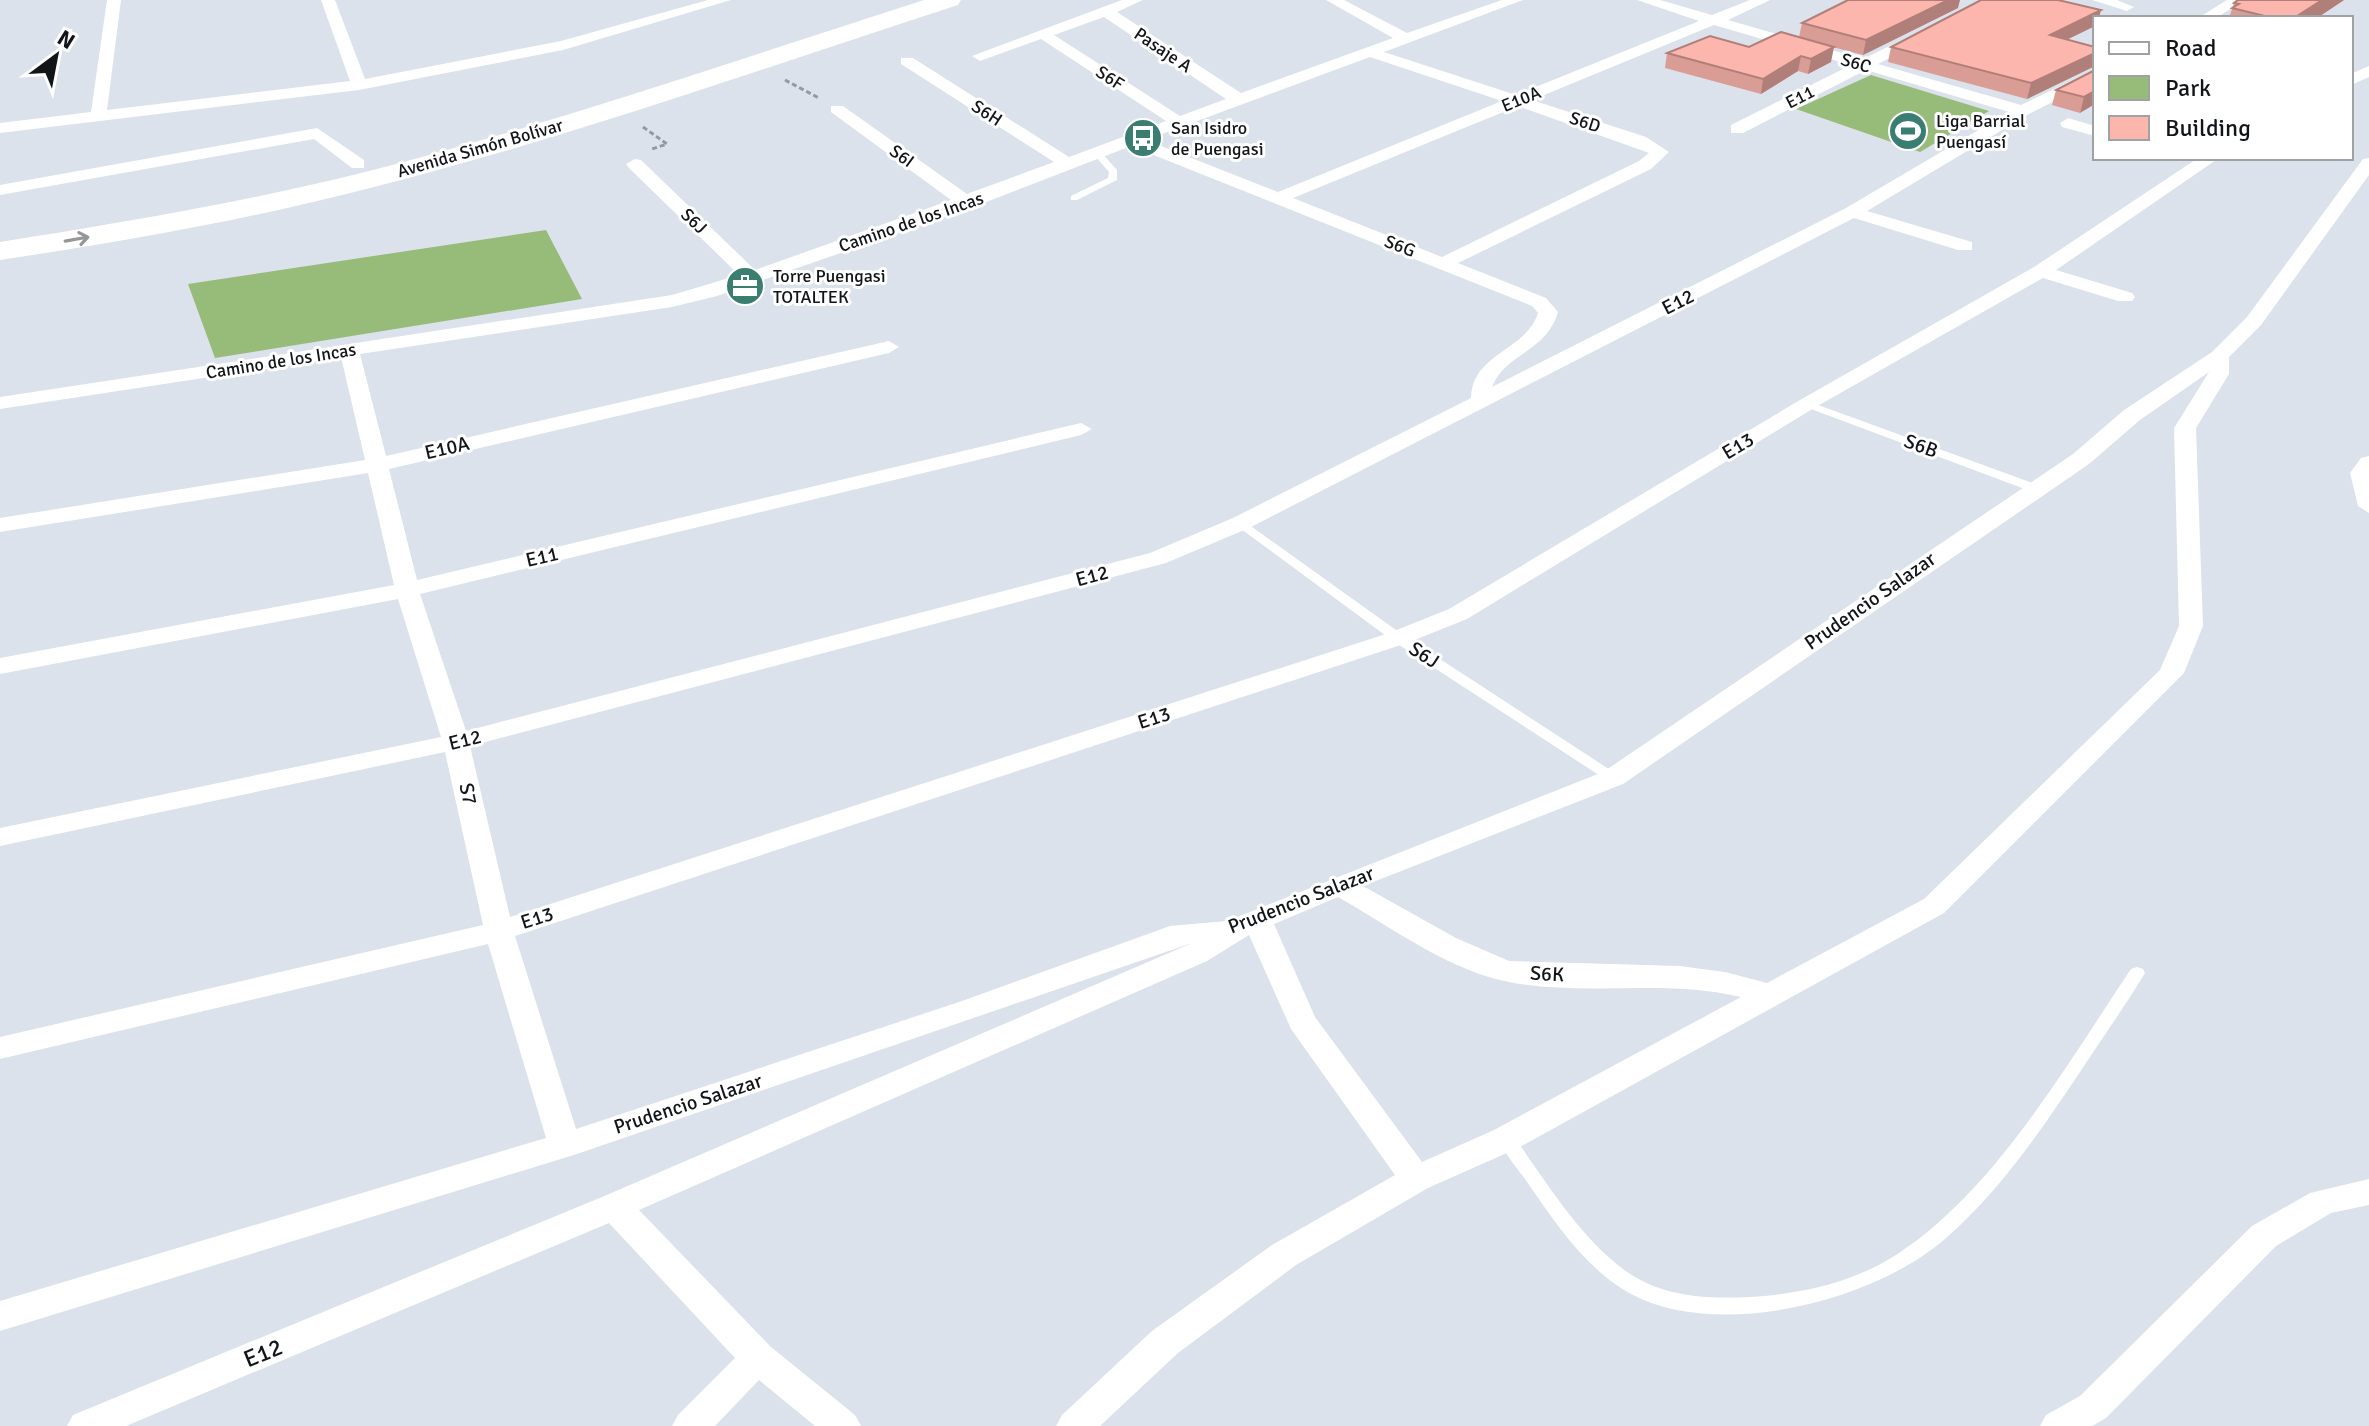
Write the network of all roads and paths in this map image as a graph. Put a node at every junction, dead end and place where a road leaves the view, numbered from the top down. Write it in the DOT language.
graph roads {
  1 [pos="114,0"];
  2 [pos="328,0"];
  3 [pos="724,0"];
  4 [pos="894,0"];
  5 [pos="949,0"];
  6 [pos="1136,0"];
  7 [pos="1333,0"];
  8 [pos="1516,0"];
  9 [pos="1644,0"];
  10 [pos="1763,0"];
  11 [pos="2099,0"];
  12 [pos="2238,0"];
  13 [pos="687,6"];
  14 [pos="2127,7"];
  15 [pos="1104,10"];
  16 [pos="2209,16"];
  17 [pos="1715,21"];
  18 [pos="1940,26"];
  19 [pos="1041,33"];
  20 [pos="1405,38"];
  21 [pos="1367,51"];
  22 [pos="980,56"];
  23 [pos="907,61"];
  24 [pos="754,62"];
  25 [pos="1863,65"];
  26 [pos="2093,75"];
  27 [pos="359,85"];
  28 [pos="1238,99"];
  29 [pos="1517,100"];
  30 [pos="616,108"];
  31 [pos="837,109"];
  32 [pos="2023,111"];
  33 [pos="98,118"];
  34 [pos="1179,122"];
  35 [pos="2068,123"];
  36 [pos="0,128"];
  37 [pos="1737,129"];
  38 [pos="2093,130"];
  39 [pos="1134,141"];
  40 [pos="1098,154"];
  41 [pos="2201,160"];
  42 [pos="2369,163"];
  43 [pos="358,164"];
  44 [pos="635,164"];
  45 [pos="1068,164"];
  46 [pos="0,190"];
  47 [pos="1074,198"];
  48 [pos="1278,198"];
  49 [pos="967,203"];
  50 [pos="1852,212"];
  51 [pos="0,229"];
  52 [pos="1965,246"];
  53 [pos="0,251"];
  54 [pos="1444,263"];
  55 [pos="2041,271"];
  56 [pos="752,277"];
  57 [pos="2125,297"];
  58 [pos="889,347"];
  59 [pos="349,350"];
  60 [pos="2219,356"];
  61 [pos="0,403"];
  62 [pos="1481,403"];
  63 [pos="1807,404"];
  64 [pos="1081,429"];
  65 [pos="2369,463"];
  66 [pos="376,465"];
  67 [pos="2034,488"];
  68 [pos="2369,506"];
  69 [pos="1241,523"];
  70 [pos="0,525"];
  71 [pos="407,590"];
  72 [pos="1398,638"];
  73 [pos="0,666"];
  74 [pos="456,742"];
  75 [pos="1613,778"];
  76 [pos="0,837"];
  77 [pos="1339,885"];
  78 [pos="1244,926"];
  79 [pos="499,931"];
  80 [pos="2137,973"];
  81 [pos="1772,996"];
  82 [pos="0,1048"];
  83 [pos="1506,1139"];
  84 [pos="565,1145"];
  85 [pos="1416,1179"];
  86 [pos="2369,1192"];
  87 [pos="614,1206"];
  88 [pos="0,1316"];
  89 [pos="758,1358"];
  90 [pos="86,1426"];
  91 [pos="691,1426"];
  92 [pos="842,1426"];
  93 [pos="1075,1426"];
  94 [pos="2059,1426"];
  1 -- 33 [label="street"];
  2 -- 27 [label="street"];
  3 -- 13 [label="street"];
  4 -- 43 [label="highway, Avenida Simón Bolívar"];
  5 -- 24 [label="highway, Avenida Simón Bolívar"];
  6 -- 15 [label="street"];
  7 -- 20 [label="street"];
  8 -- 20 [label="street, Camino de los Incas"];
  9 -- 17 [label="street, S6C"];
  10 -- 17 [label="street, E10A"];
  11 -- 14 [label="street"];
  12 -- 16 [label="street"];
  13 -- 27 [label="street"];
  15 -- 19 [label="street"];
  15 -- 28 [label="street, Pasaje A"];
  17 -- 25 [label="street, S6C"];
  17 -- 29 [label="street, E10A"];
  18 -- 25 [label="street, E11"];
  19 -- 22 [label="street"];
  19 -- 34 [label="street, S6F"];
  20 -- 21 [label="street, Camino de los Incas"];
  21 -- 28 [label="street, Camino de los Incas"];
  21 -- 29 [label="street, S6D"];
  23 -- 45 [label="street, S6H"];
  24 -- 30 [label="highway, Avenida Simón Bolívar"];
  24 -- 31 [label="path"];
  25 -- 32 [label="street, S6C"];
  25 -- 37 [label="street, E11"];
  26 -- 32 [label="street, E12"];
  27 -- 33 [label="street"];
  28 -- 34 [label="street, Camino de los Incas"];
  29 -- 48 [label="street, E10A"];
  29 -- 54 [label="street, S6D"];
  30 -- 44 [label="path"];
  53 -- 30 [label="highway, Avenida Simón Bolívar, one-way"];
  31 -- 49 [label="street, S6I"];
  32 -- 50 [label="street, E12"];
  33 -- 36 [label="street"];
  34 -- 39 [label="street, Camino de los Incas"];
  35 -- 38 [label="street"];
  39 -- 40 [label="street, Camino de los Incas"];
  39 -- 48 [label="street, S6G"];
  40 -- 45 [label="street, Camino de los Incas"];
  40 -- 47 [label="lane"];
  41 -- 55 [label="street, E13"];
  42 -- 60 [label="street, Prudencio Salazar"];
  43 -- 46 [label="street"];
  43 -- 51 [label="highway, Avenida Simón Bolívar"];
  44 -- 56 [label="street, S6J"];
  45 -- 49 [label="street, Camino de los Incas"];
  48 -- 54 [label="street, S6G"];
  49 -- 56 [label="street, Camino de los Incas"];
  50 -- 52 [label="street"];
  50 -- 62 [label="street, E12"];
  54 -- 62 [label="street, S6G"];
  55 -- 57 [label="street"];
  55 -- 63 [label="street, E13"];
  56 -- 59 [label="street, Camino de los Incas"];
  58 -- 66 [label="street, E10A"];
  59 -- 61 [label="street, Camino de los Incas"];
  59 -- 66 [label="street, S7"];
  60 -- 67 [label="street, Prudencio Salazar"];
  60 -- 81 [label="street"];
  62 -- 69 [label="street, E12"];
  63 -- 67 [label="lane, S6B"];
  63 -- 72 [label="street, E13"];
  64 -- 71 [label="street, E11"];
  65 -- 68 [label="street"];
  66 -- 70 [label="street, E10A"];
  66 -- 71 [label="street, S7"];
  67 -- 75 [label="street, Prudencio Salazar"];
  69 -- 72 [label="lane, S6J"];
  69 -- 74 [label="street, E12"];
  71 -- 73 [label="street, E11"];
  71 -- 74 [label="street, S7"];
  72 -- 75 [label="lane, S6J"];
  72 -- 79 [label="street, E13"];
  74 -- 76 [label="street, E12"];
  74 -- 79 [label="street, S7"];
  75 -- 77 [label="street, Prudencio Salazar"];
  77 -- 78 [label="street, Prudencio Salazar"];
  77 -- 81 [label="street, S6K"];
  78 -- 84 [label="street, Prudencio Salazar"];
  78 -- 85 [label="street"];
  78 -- 87 [label="street, E12"];
  79 -- 82 [label="street, E13"];
  79 -- 84 [label="street, S7"];
  80 -- 83 [label="lane"];
  81 -- 83 [label="street"];
  83 -- 85 [label="street"];
  84 -- 88 [label="street, Prudencio Salazar"];
  85 -- 93 [label="street"];
  86 -- 94 [label="street"];
  87 -- 89 [label="street"];
  87 -- 90 [label="street, E12"];
  89 -- 91 [label="street"];
  89 -- 92 [label="street"];
}
